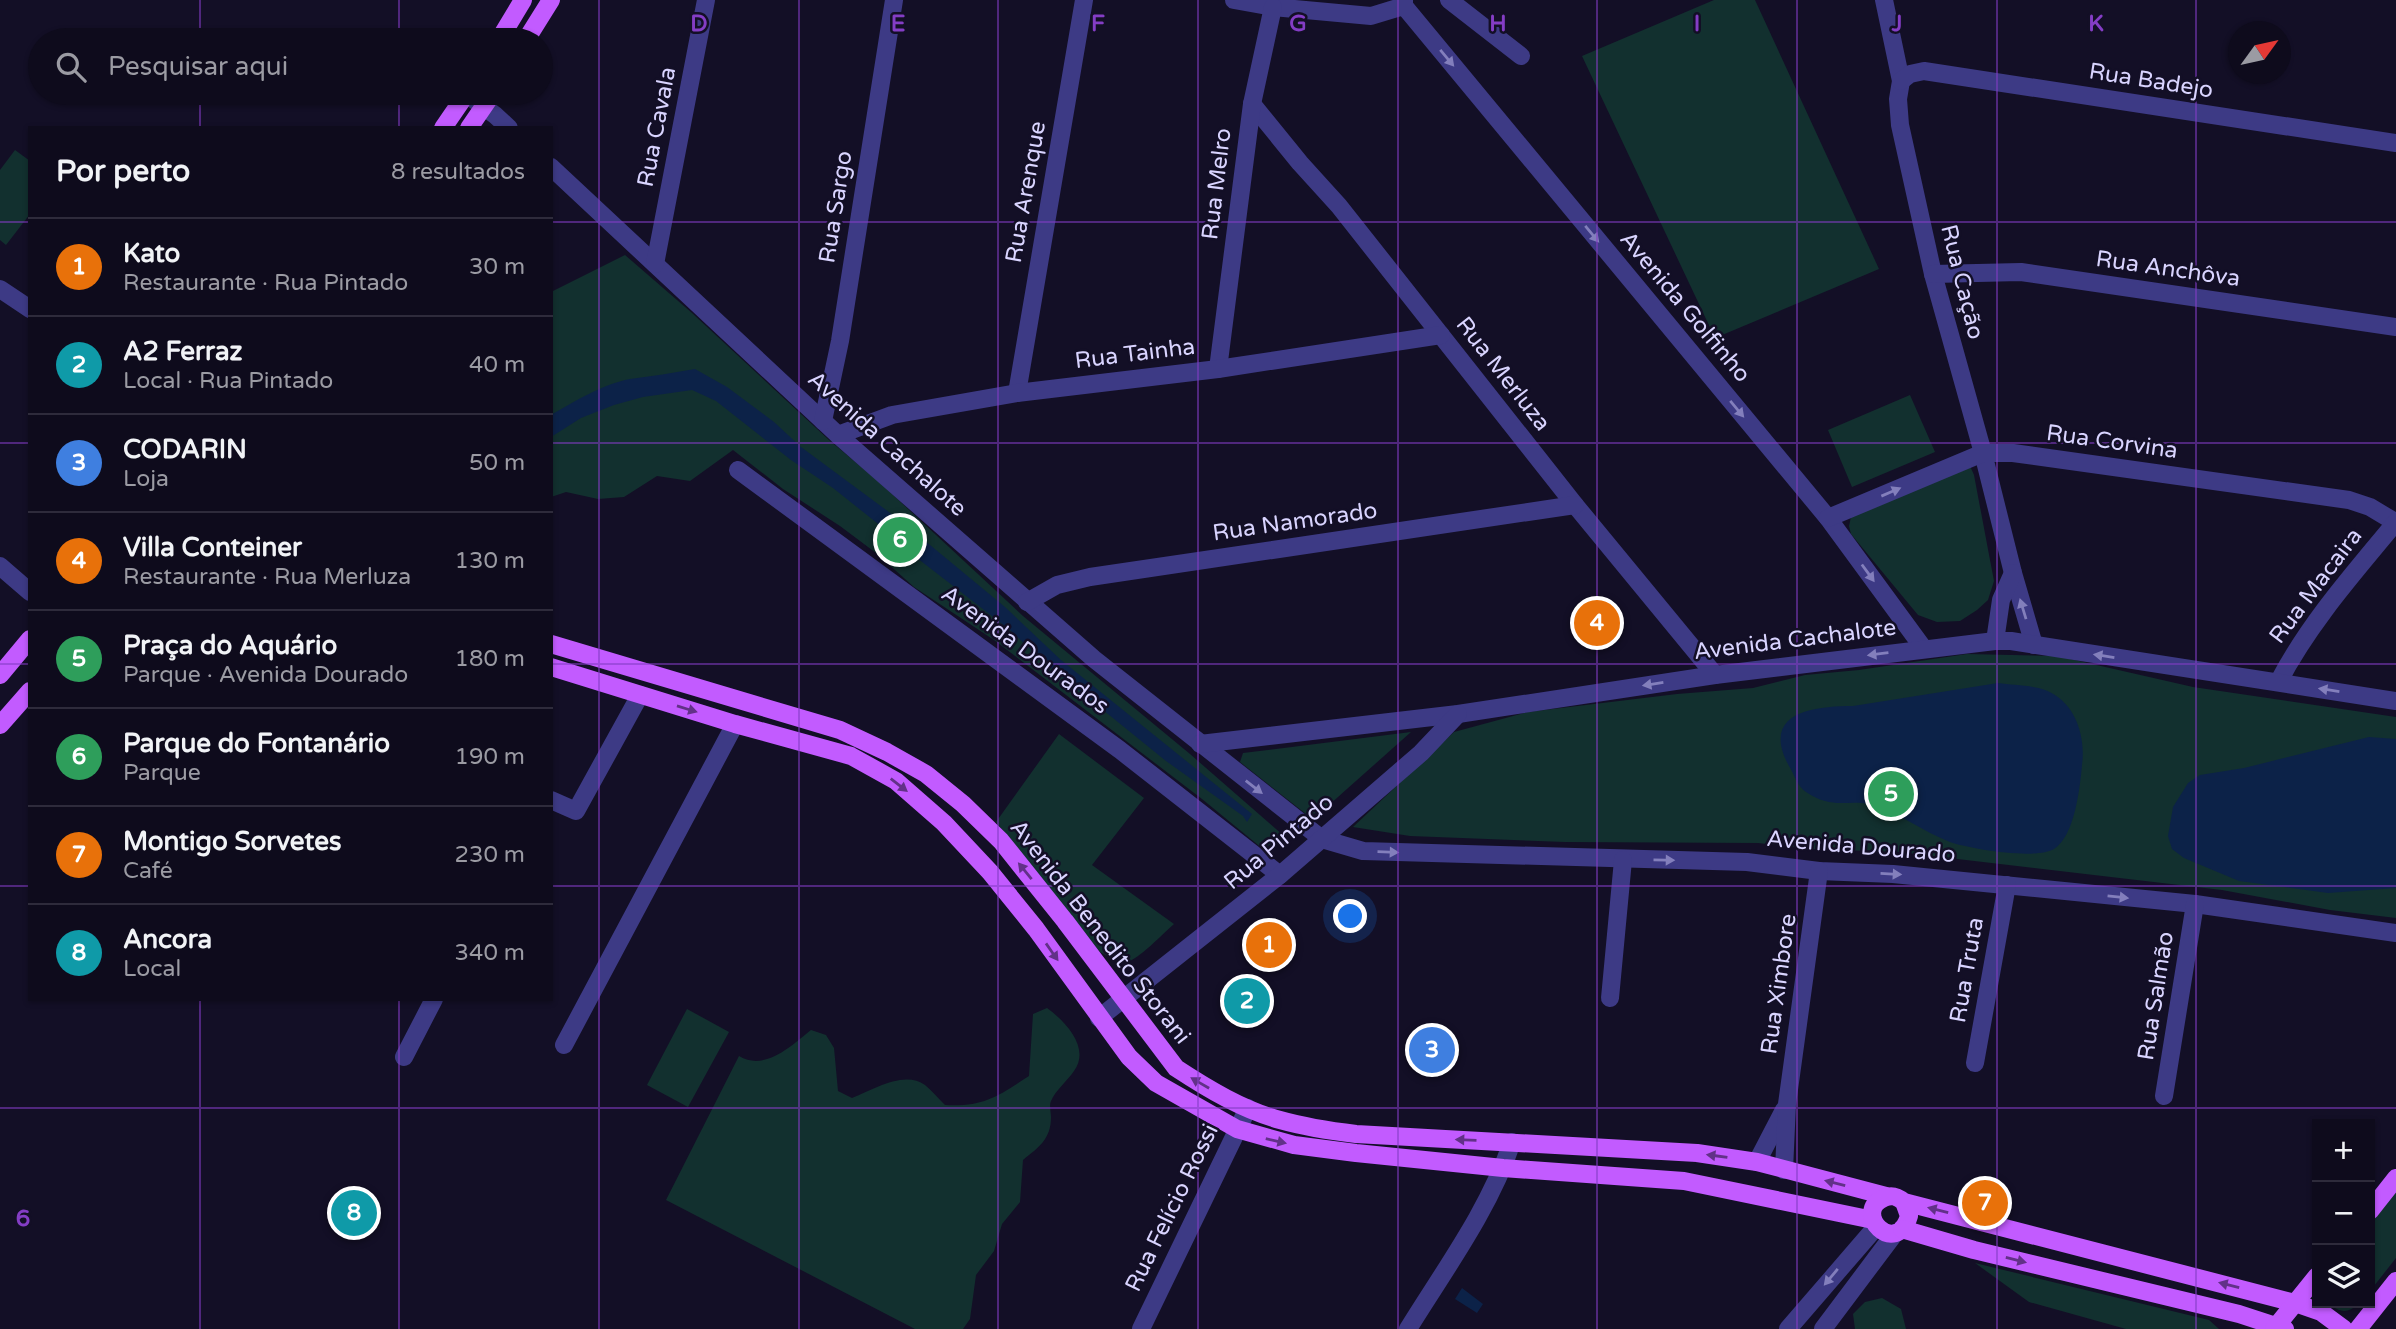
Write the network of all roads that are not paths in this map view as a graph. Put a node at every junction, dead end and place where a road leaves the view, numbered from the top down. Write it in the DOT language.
graph roads {
  1 [pos="523,0"];
  2 [pos="551,0"];
  3 [pos="706,0"];
  4 [pos="894,0"];
  5 [pos="1084,0"];
  6 [pos="1234,0"];
  7 [pos="1449,0"];
  8 [pos="1884,0"];
  9 [pos="1404,3"];
  10 [pos="1273,7"];
  11 [pos="506,28"];
  12 [pos="534,28"];
  13 [pos="1521,56"];
  14 [pos="1901,80"];
  15 [pos="1251,104"];
  16 [pos="459,105"];
  17 [pos="485,105"];
  18 [pos="492,105"];
  19 [pos="444,126"];
  20 [pos="470,126"];
  21 [pos="508,126"];
  22 [pos="2396,143"];
  23 [pos="553,169"];
  24 [pos="655,264"];
  25 [pos="1933,274"];
  26 [pos="0,289"];
  27 [pos="28,308"];
  28 [pos="2396,327"];
  29 [pos="1441,335"];
  30 [pos="1218,369"];
  31 [pos="1017,393"];
  32 [pos="823,421"];
  33 [pos="838,435"];
  34 [pos="1983,453"];
  35 [pos="738,470"];
  36 [pos="1575,505"];
  37 [pos="1828,518"];
  38 [pos="2396,522"];
  39 [pos="0,566"];
  40 [pos="2013,573"];
  41 [pos="28,590"];
  42 [pos="1027,602"];
  43 [pos="28,641"];
  44 [pos="1995,641"];
  45 [pos="553,645"];
  46 [pos="2034,645"];
  47 [pos="1924,649"];
  48 [pos="553,668"];
  49 [pos="0,675"];
  50 [pos="1715,675"];
  51 [pos="2279,681"];
  52 [pos="28,693"];
  53 [pos="640,695"];
  54 [pos="2396,701"];
  55 [pos="1458,714"];
  56 [pos="735,724"];
  57 [pos="0,726"];
  58 [pos="1200,744"];
  59 [pos="553,801"];
  60 [pos="1322,839"];
  61 [pos="1623,860"];
  62 [pos="1819,871"];
  63 [pos="1280,875"];
  64 [pos="2007,884"];
  65 [pos="2195,904"];
  66 [pos="2396,933"];
  67 [pos="1610,998"];
  68 [pos="1125,999"];
  69 [pos="433,1001"];
  70 [pos="1099,1018"];
  71 [pos="564,1045"];
  72 [pos="404,1057"];
  73 [pos="1975,1063"];
  74 [pos="2164,1096"];
  75 [pos="1787,1104"];
  76 [pos="1248,1108"];
  77 [pos="1237,1129"];
  78 [pos="1512,1142"];
  79 [pos="1757,1161"];
  80 [pos="1503,1167"];
  81 [pos="1784,1170"];
  82 [pos="2396,1178"];
  83 [pos="1886,1196"];
  84 [pos="1904,1202"];
  85 [pos="2375,1205"];
  86 [pos="1875,1224"];
  87 [pos="1899,1231"];
  88 [pos="2396,1281"];
  89 [pos="2312,1282"];
  90 [pos="2295,1303"];
  91 [pos="2279,1328"];
  92 [pos="1141,1329"];
  93 [pos="1408,1329"];
  94 [pos="1788,1329"];
  95 [pos="1823,1329"];
  96 [pos="2344,1329"];
  97 [pos="2358,1329"];
  1 -- 11 [label="main road"];
  2 -- 12 [label="main road"];
  3 -- 24 [label="street, Rua Cavala"];
  4 -- 32 [label="street, Rua Sargo"];
  5 -- 31 [label="street, Rua Arenque"];
  6 -- 10 [label="street"];
  7 -- 13 [label="street"];
  8 -- 14 [label="street, Rua Cação"];
  9 -- 10 [label="street"];
  9 -- 37 [label="street, Avenida Golfinho, one-way"];
  10 -- 15 [label="street, Rua Melro"];
  14 -- 22 [label="street, Rua Badejo"];
  14 -- 25 [label="street, Rua Cação"];
  15 -- 29 [label="street, Rua Merluza"];
  15 -- 30 [label="street, Rua Melro"];
  16 -- 19 [label="main road"];
  17 -- 20 [label="main road"];
  18 -- 21 [label="street"];
  23 -- 24 [label="street, Avenida Cachalote"];
  24 -- 32 [label="street, Avenida Cachalote"];
  25 -- 28 [label="street, Rua Anchôva"];
  25 -- 34 [label="street, Rua Cação"];
  26 -- 27 [label="street"];
  29 -- 30 [label="street, Rua Tainha"];
  29 -- 36 [label="street, Rua Merluza"];
  30 -- 31 [label="street, Rua Tainha"];
  31 -- 33 [label="street, Rua Tainha"];
  32 -- 33 [label="street, Avenida Cachalote"];
  33 -- 42 [label="street, Avenida Cachalote"];
  37 -- 34 [label="street, Rua Corvina, one-way"];
  34 -- 38 [label="street, Rua Corvina"];
  34 -- 40 [label="street, Rua Cação"];
  35 -- 63 [label="street, Avenida Dourados"];
  36 -- 42 [label="street, Rua Namorado"];
  36 -- 50 [label="street, Rua Merluza"];
  37 -- 47 [label="street, Avenida Golfinho, one-way"];
  38 -- 51 [label="street, Rua Macaira"];
  39 -- 41 [label="street"];
  40 -- 44 [label="street"];
  46 -- 40 [label="street, Rua Cação, one-way"];
  42 -- 58 [label="street, Avenida Cachalote"];
  43 -- 49 [label="main road"];
  44 -- 46 [label="street, Avenida Cachalote"];
  44 -- 47 [label="street, Avenida Cachalote"];
  68 -- 45 [label="main road, Avenida Benedito Storani, one-way"];
  51 -- 46 [label="street, Avenida Cachalote, one-way"];
  47 -- 50 [label="street, Avenida Cachalote, one-way"];
  48 -- 53 [label="main road"];
  50 -- 55 [label="street, Avenida Cachalote, one-way"];
  54 -- 51 [label="street, Avenida Cachalote, one-way"];
  52 -- 57 [label="main road"];
  53 -- 56 [label="main road, one-way"];
  53 -- 59 [label="street"];
  55 -- 58 [label="street, Avenida Cachalote"];
  55 -- 60 [label="street, Rua Pintado"];
  56 -- 70 [label="main road, one-way"];
  56 -- 71 [label="street"];
  58 -- 60 [label="street, Avenida Cachalote, one-way"];
  60 -- 61 [label="street, Avenida Dourado, one-way"];
  60 -- 63 [label="street, Rua Pintado"];
  61 -- 62 [label="street, Avenida Dourado, one-way"];
  61 -- 67 [label="street"];
  62 -- 64 [label="street, Avenida Dourado, one-way"];
  62 -- 75 [label="street, Rua Ximbore"];
  63 -- 68 [label="street, Rua Pintado"];
  64 -- 65 [label="street, Avenida Dourado, one-way"];
  64 -- 73 [label="street, Rua Truta"];
  65 -- 66 [label="street, Avenida Dourado"];
  65 -- 74 [label="street, Rua Salmão"];
  68 -- 70 [label="street, Rua Pintado"];
  76 -- 68 [label="main road, Avenida Benedito Storani, one-way"];
  69 -- 72 [label="street"];
  70 -- 77 [label="main road"];
  75 -- 79 [label="street, Rua Ximbore"];
  75 -- 81 [label="street, Rua Ximbore"];
  76 -- 77 [label="street, Rua Felício Rossi"];
  78 -- 76 [label="main road, Avenida Benedito Storani, one-way"];
  77 -- 80 [label="main road, one-way"];
  77 -- 92 [label="street, Rua Felício Rossi"];
  79 -- 78 [label="main road, Avenida Benedito Storani, one-way"];
  78 -- 80 [label="street"];
  79 -- 81 [label="main road, Avenida Benedito Storani"];
  80 -- 86 [label="main road"];
  80 -- 93 [label="street"];
  83 -- 81 [label="main road, Avenida Benedito Storani, one-way"];
  82 -- 85 [label="main road"];
  83 -- 84 [label="main road"];
  83 -- 86 [label="main road"];
  84 -- 87 [label="main road"];
  90 -- 84 [label="main road, one-way"];
  86 -- 87 [label="main road"];
  86 -- 94 [label="street, one-way"];
  87 -- 91 [label="main road, one-way"];
  87 -- 95 [label="street"];
  88 -- 97 [label="main road"];
  89 -- 90 [label="main road"];
  90 -- 91 [label="main road"];
  90 -- 96 [label="main road"];
}
